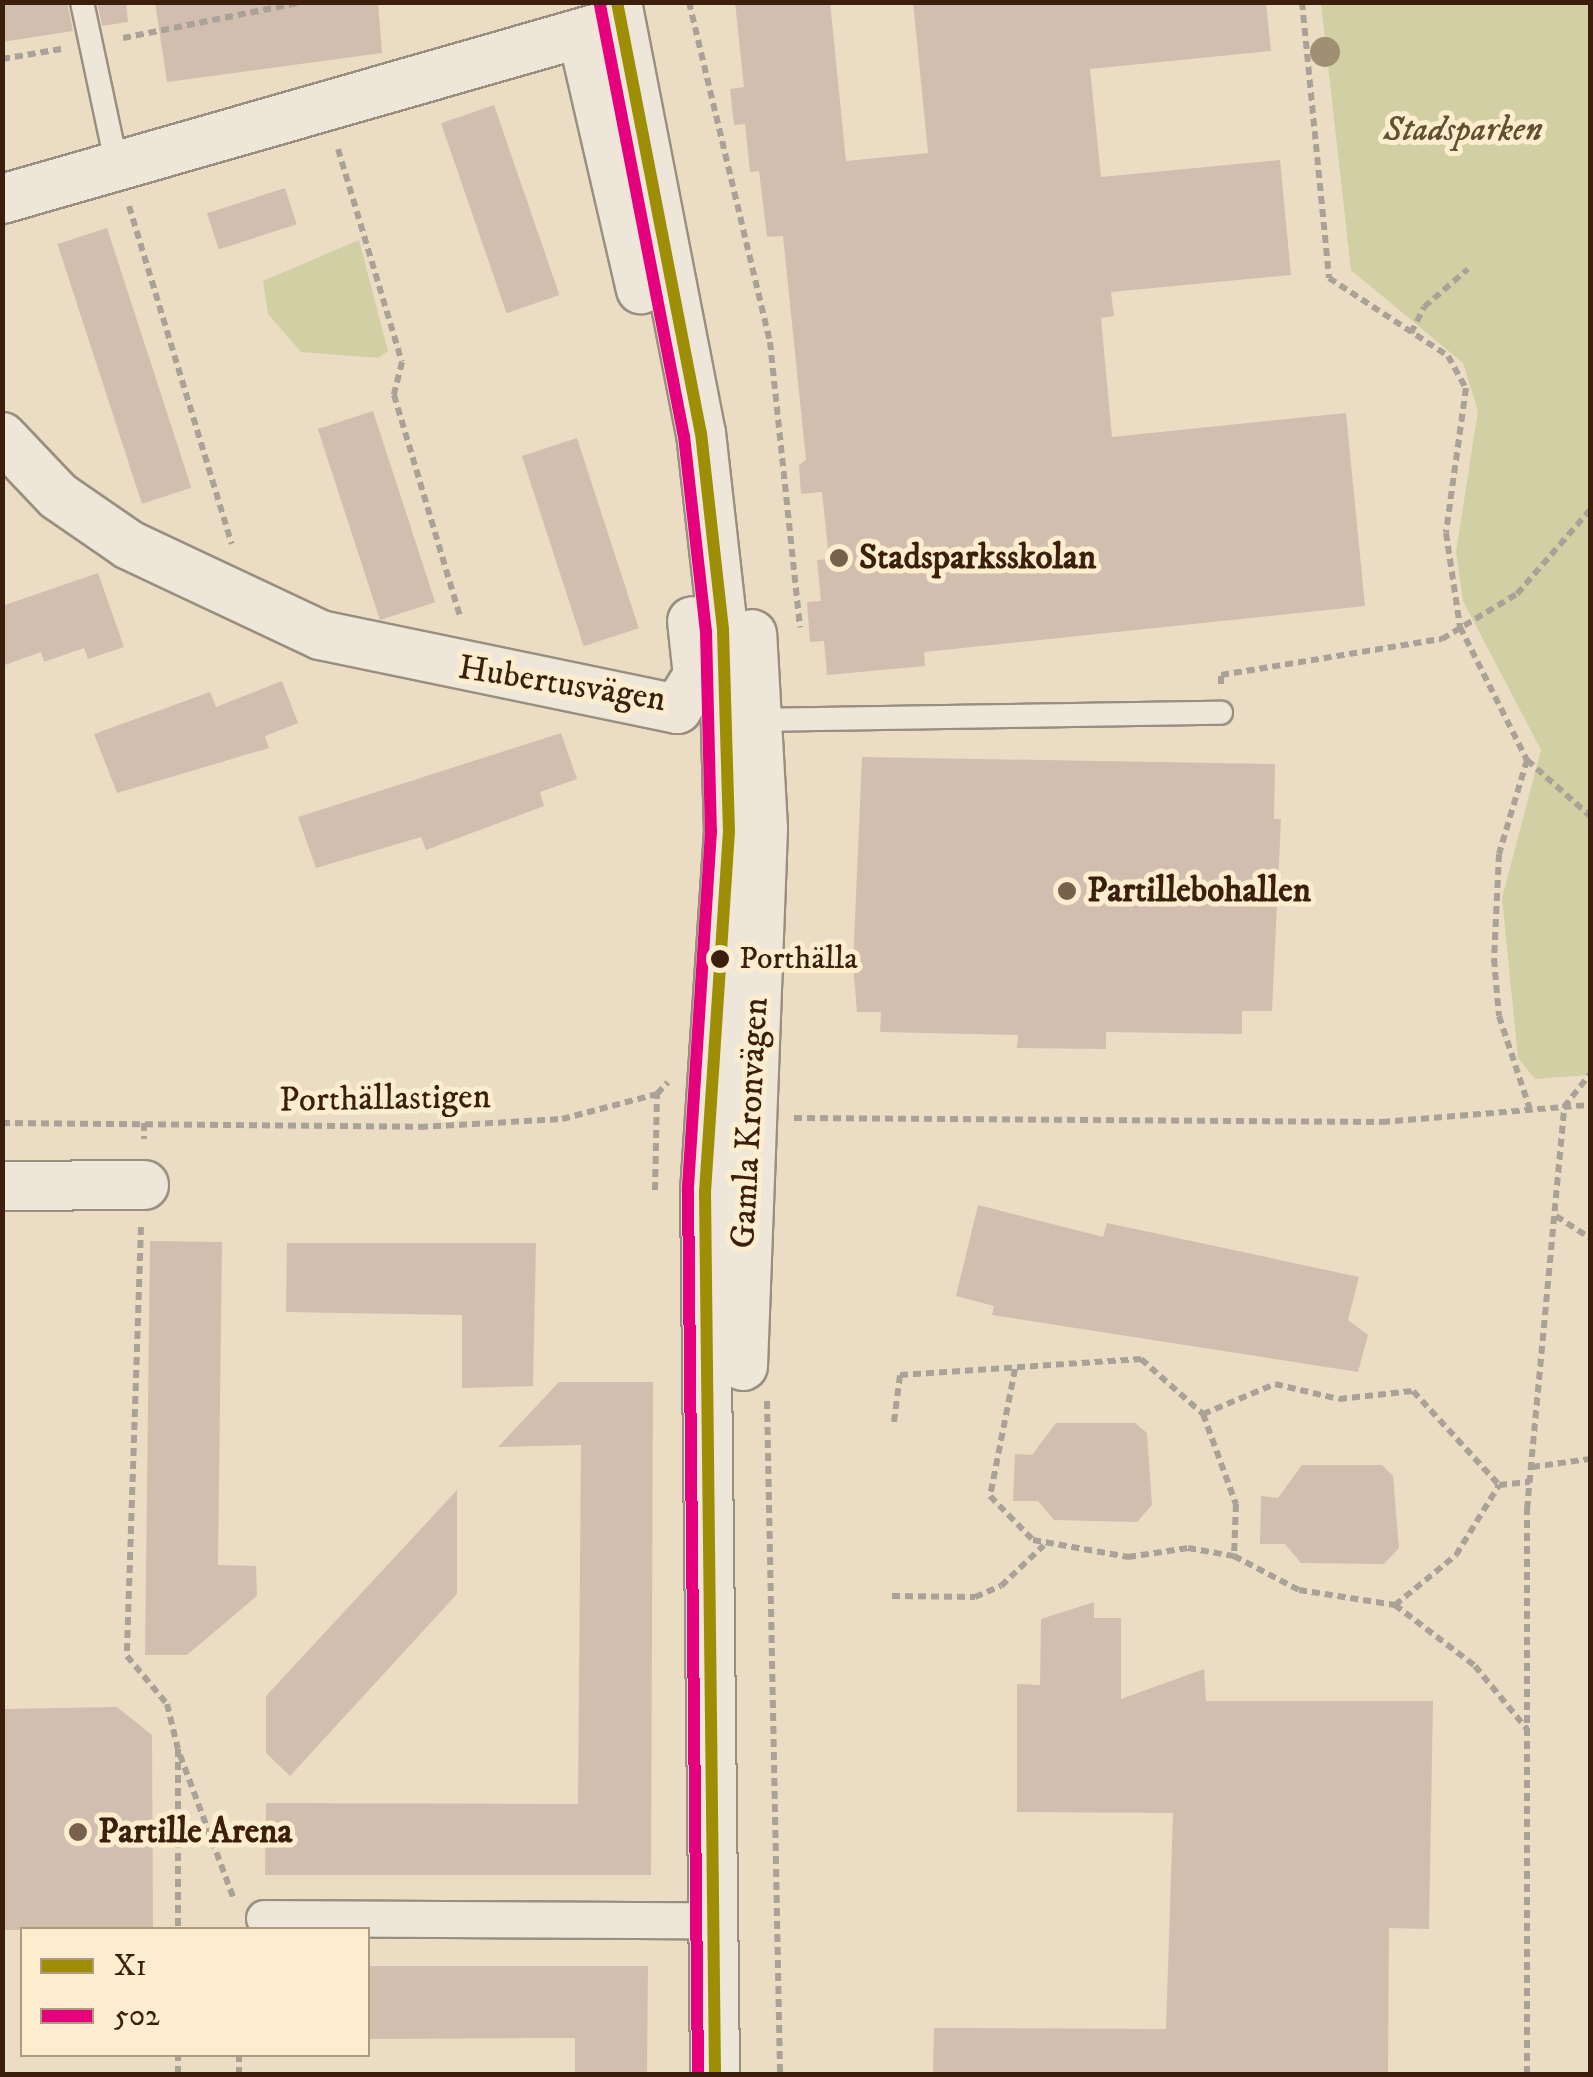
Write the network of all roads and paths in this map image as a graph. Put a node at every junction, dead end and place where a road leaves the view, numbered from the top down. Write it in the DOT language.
graph roads {
  1 [pos="82,2"];
  2 [pos="1302,2"];
  3 [pos="299,3"];
  4 [pos="633,13"];
  5 [pos="90,44"];
  6 [pos="2,59"];
  7 [pos="326,110"];
  8 [pos="118,167"];
  9 [pos="2,199"];
  10 [pos="1468,268"];
  11 [pos="1411,333"];
  12 [pos="2,436"];
  13 [pos="1590,510"];
  14 [pos="232,600"];
  15 [pos="1460,627"];
  16 [pos="801,640"];
  17 [pos="476,671"];
  18 [pos="1221,713"];
  19 [pos="743,720"];
  20 [pos="1527,760"];
  21 [pos="1590,816"];
  22 [pos="712,1068"];
  23 [pos="1590,1074"];
  24 [pos="657,1094"];
  25 [pos="794,1104"];
  26 [pos="1590,1105"];
  27 [pos="1564,1107"];
  28 [pos="1530,1110"];
  29 [pos="793,1118"];
  30 [pos="2,1124"];
  31 [pos="789,1136"];
  32 [pos="2,1186"];
  33 [pos="655,1190"];
  34 [pos="143,1202"];
  35 [pos="1556,1216"];
  36 [pos="1590,1238"];
  37 [pos="1015,1369"];
  38 [pos="768,1385"];
  39 [pos="1202,1414"];
  40 [pos="894,1422"];
  41 [pos="1590,1460"];
  42 [pos="1532,1467"];
  43 [pos="1530,1482"];
  44 [pos="1499,1485"];
  45 [pos="1044,1545"];
  46 [pos="1234,1556"];
  47 [pos="892,1596"];
  48 [pos="1395,1606"];
  49 [pos="1527,1729"];
  50 [pos="178,1749"];
  51 [pos="251,1918"];
  52 [pos="715,1920"];
  53 [pos="178,1927"];
  54 [pos="714,2074"];
  55 [pos="741,2074"];
  56 [pos="780,2074"];
  57 [pos="1527,2074"];
  1 -- 5 [label="lane"];
  2 -- 11 [label="path"];
  3 -- 5 [label="path"];
  4 -- 7 [label="street"];
  4 -- 16 [label="path"];
  4 -- 17 [label="street, Hubertusvägen"];
  4 -- 19 [label="street, Gamla Kronvägen"];
  5 -- 6 [label="path"];
  5 -- 8 [label="lane"];
  7 -- 8 [label="street"];
  7 -- 17 [label="path"];
  8 -- 9 [label="street"];
  8 -- 14 [label="path"];
  10 -- 11 [label="path"];
  11 -- 15 [label="path"];
  12 -- 14 [label="street, Hubertusvägen"];
  13 -- 15 [label="path"];
  14 -- 17 [label="street, Hubertusvägen"];
  15 -- 18 [label="path"];
  15 -- 20 [label="path"];
  18 -- 19 [label="lane"];
  19 -- 22 [label="street, Gamla Kronvägen"];
  19 -- 55 [label="street, Gamla Kronvägen"];
  20 -- 21 [label="path"];
  20 -- 28 [label="path"];
  22 -- 24 [label="path, Porthällastigen"];
  22 -- 52 [label="street, Gamla Kronvägen"];
  23 -- 27 [label="path"];
  24 -- 30 [label="path, Porthällastigen"];
  24 -- 33 [label="path"];
  25 -- 29 [label="path"];
  26 -- 27 [label="path"];
  27 -- 28 [label="path"];
  27 -- 35 [label="path"];
  28 -- 29 [label="path"];
  29 -- 31 [label="path"];
  32 -- 34 [label="street"];
  34 -- 50 [label="path"];
  35 -- 36 [label="path"];
  35 -- 42 [label="path"];
  37 -- 39 [label="path"];
  37 -- 40 [label="path"];
  37 -- 45 [label="path"];
  38 -- 56 [label="path"];
  39 -- 44 [label="path"];
  39 -- 46 [label="path"];
  41 -- 42 [label="path"];
  42 -- 43 [label="path"];
  43 -- 44 [label="path"];
  43 -- 49 [label="path"];
  44 -- 48 [label="path"];
  45 -- 46 [label="path"];
  45 -- 47 [label="path"];
  46 -- 48 [label="path"];
  48 -- 49 [label="path"];
  49 -- 57 [label="path"];
  50 -- 51 [label="path"];
  50 -- 53 [label="path"];
  51 -- 52 [label="street"];
  52 -- 54 [label="street, Gamla Kronvägen"];
}
